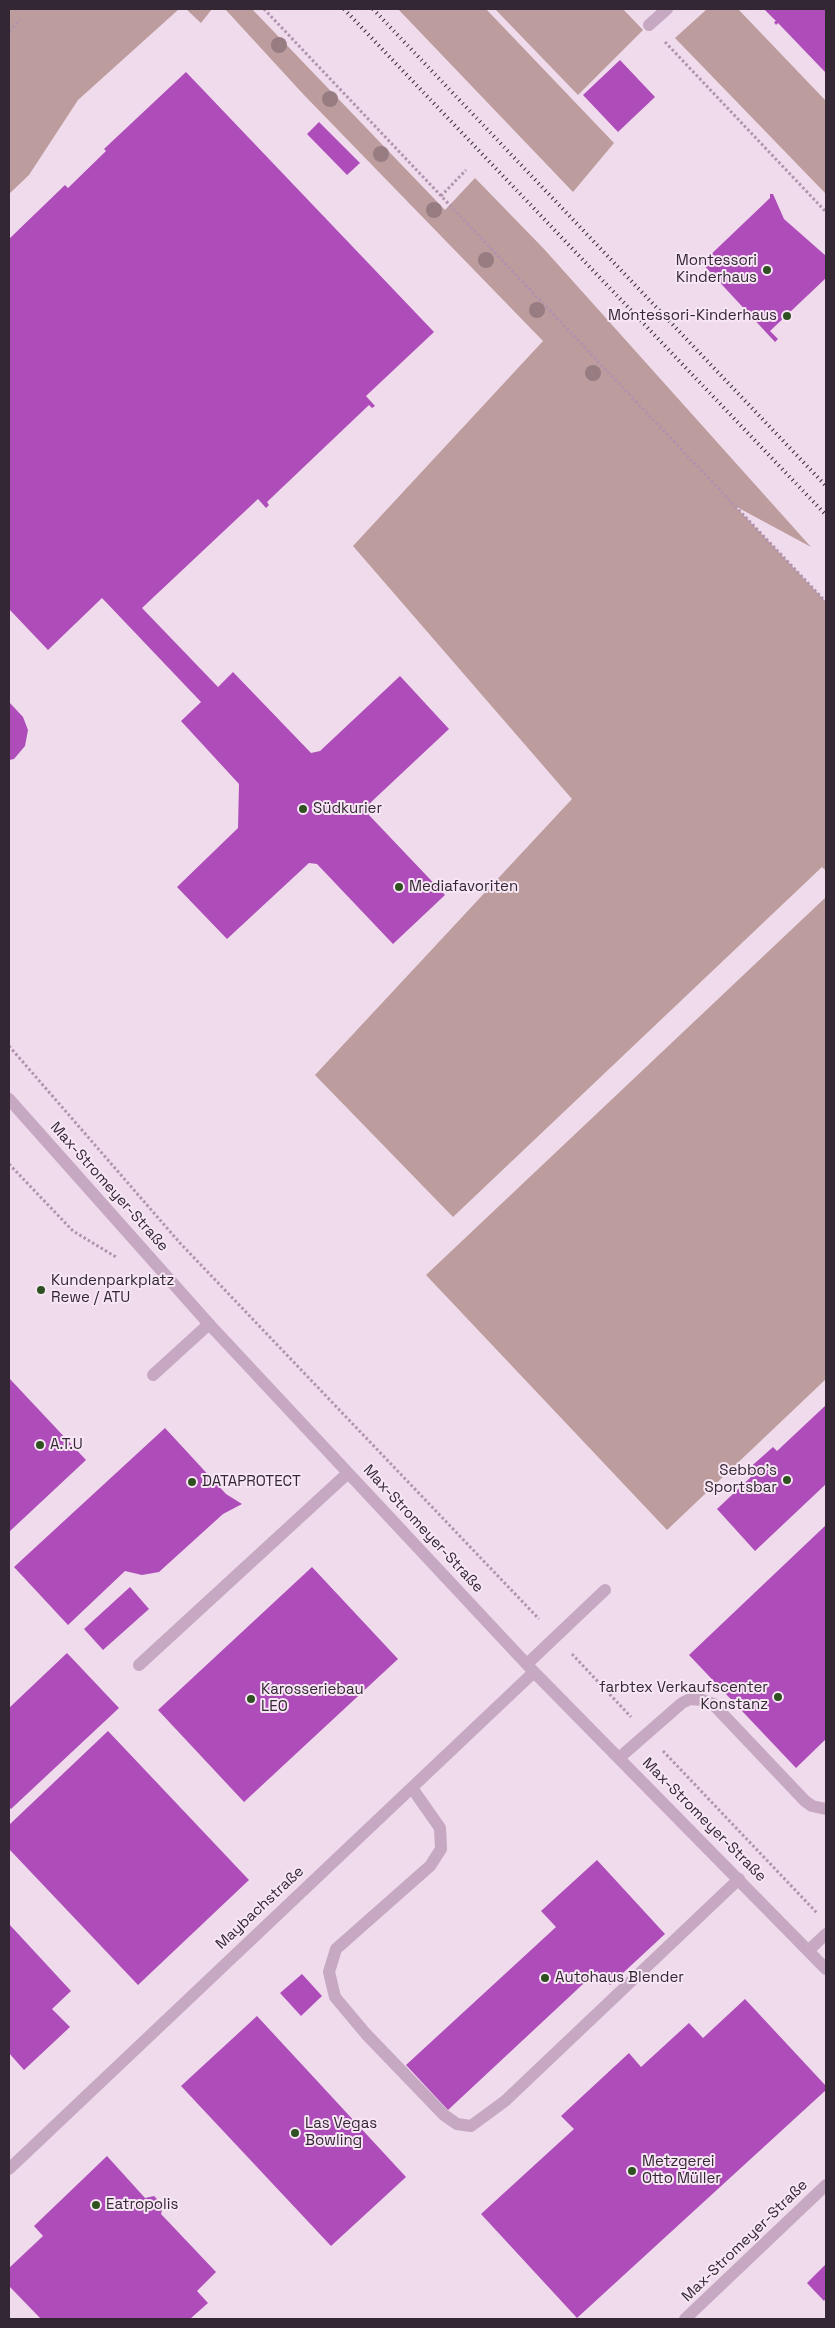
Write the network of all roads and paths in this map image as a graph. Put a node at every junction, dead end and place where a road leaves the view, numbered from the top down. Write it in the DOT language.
graph roads {
  1 [pos="264,9"];
  2 [pos="667,9"];
  3 [pos="20,20"];
  4 [pos="649,25"];
  5 [pos="9,31"];
  6 [pos="466,170"];
  7 [pos="441,196"];
  8 [pos="826,212"];
  9 [pos="826,602"];
  10 [pos="9,1046"];
  11 [pos="9,1099"];
  12 [pos="9,1164"];
  13 [pos="73,1231"];
  14 [pos="209,1324"];
  15 [pos="153,1375"];
  16 [pos="348,1473"];
  17 [pos="605,1590"];
  18 [pos="556,1637"];
  19 [pos="139,1665"];
  20 [pos="530,1668"];
  21 [pos="646,1733"];
  22 [pos="619,1758"];
  23 [pos="412,1788"];
  24 [pos="826,1808"];
  25 [pos="739,1879"];
  26 [pos="820,1916"];
  27 [pos="826,1934"];
  28 [pos="809,1950"];
  29 [pos="826,1969"];
  30 [pos="9,2169"];
  31 [pos="826,2185"];
  32 [pos="685,2319"];
  1 -- 7 [label="path"];
  2 -- 4 [label="street"];
  3 -- 5 [label="path"];
  4 -- 8 [label="path"];
  6 -- 7 [label="path"];
  7 -- 9 [label="path"];
  10 -- 18 [label="path"];
  11 -- 14 [label="street, Max-Stromeyer-Straße"];
  12 -- 13 [label="path"];
  14 -- 15 [label="street"];
  14 -- 16 [label="street, Max-Stromeyer-Straße"];
  16 -- 19 [label="street"];
  16 -- 20 [label="street, Max-Stromeyer-Straße"];
  17 -- 18 [label="street, Maybachstraße"];
  18 -- 20 [label="street, Maybachstraße"];
  18 -- 21 [label="path"];
  20 -- 22 [label="street, Max-Stromeyer-Straße"];
  20 -- 23 [label="street, Maybachstraße"];
  21 -- 22 [label="street"];
  21 -- 24 [label="street"];
  21 -- 26 [label="path"];
  22 -- 25 [label="street, Max-Stromeyer-Straße"];
  23 -- 25 [label="street"];
  23 -- 30 [label="street, Maybachstraße"];
  25 -- 28 [label="street, Max-Stromeyer-Straße"];
  27 -- 28 [label="street"];
  28 -- 29 [label="street, Max-Stromeyer-Straße"];
  31 -- 32 [label="street, Max-Stromeyer-Straße"];
}
